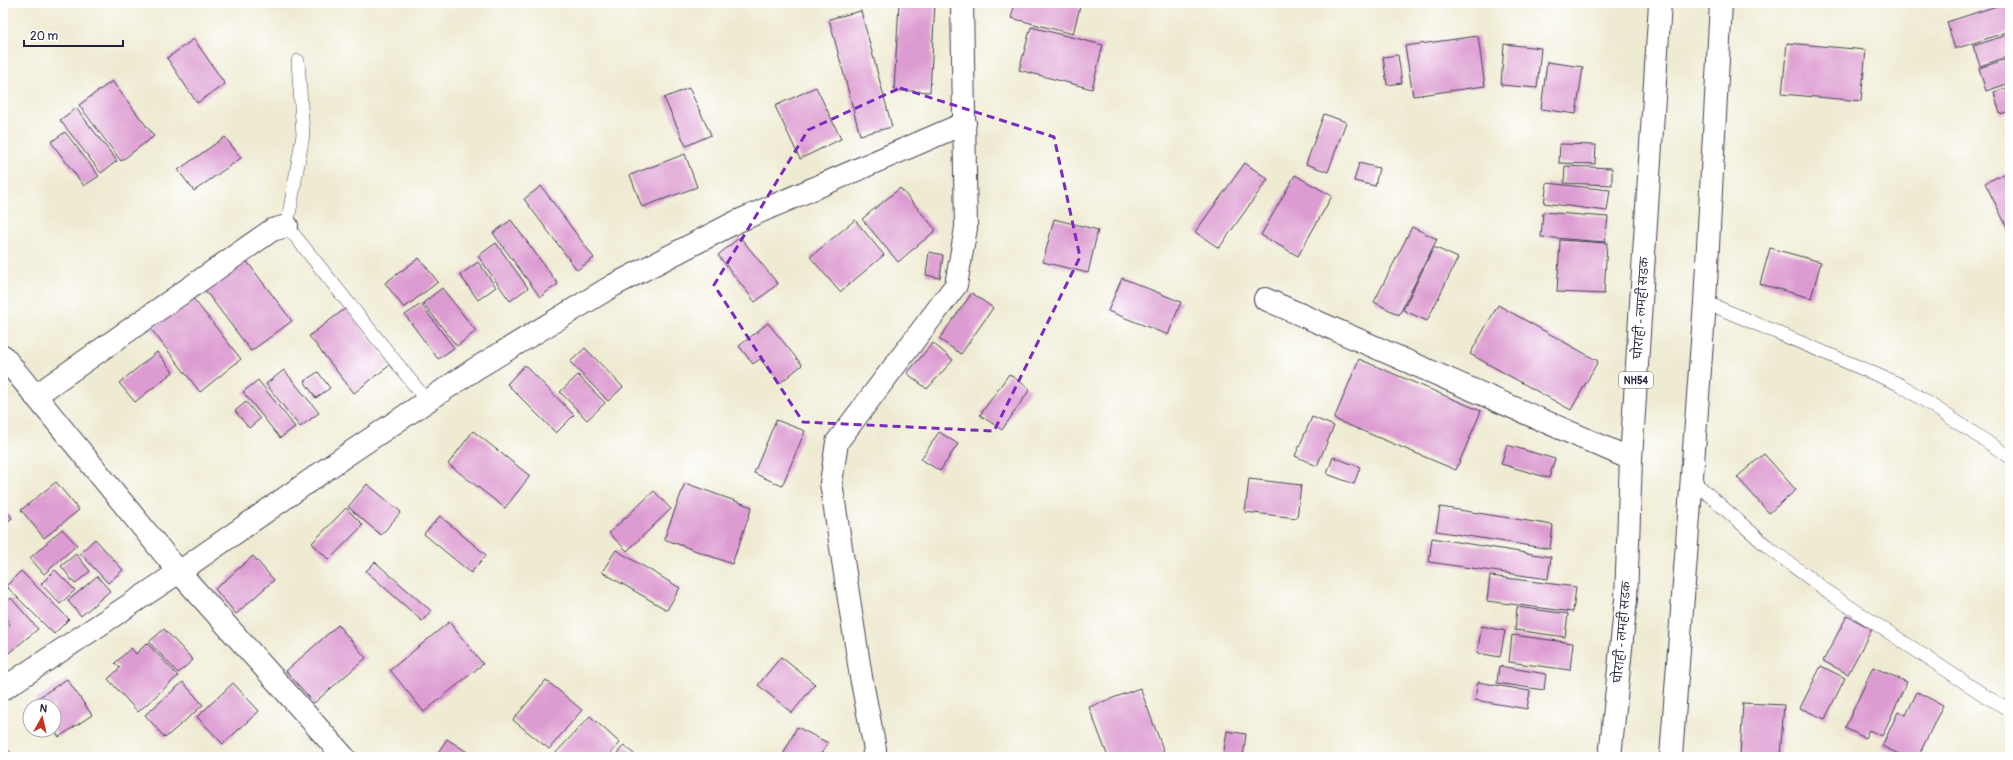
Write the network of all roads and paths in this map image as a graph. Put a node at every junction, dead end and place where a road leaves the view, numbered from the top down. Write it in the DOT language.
graph roads {
  1 [pos="962,3"];
  2 [pos="1660,3"];
  3 [pos="1721,3"];
  4 [pos="298,61"];
  5 [pos="965,123"];
  6 [pos="287,226"];
  7 [pos="1265,299"];
  8 [pos="1705,302"];
  9 [pos="3,356"];
  10 [pos="35,396"];
  11 [pos="427,401"];
  12 [pos="2010,457"];
  13 [pos="1631,459"];
  14 [pos="1692,480"];
  15 [pos="179,572"];
  16 [pos="3,689"];
  17 [pos="2010,710"];
  18 [pos="344,757"];
  19 [pos="873,757"];
  20 [pos="1610,757"];
  21 [pos="1670,757"];
  1 -- 5 [label="street"];
  2 -- 13 [label="street, घोराही - लमही सडक / NH54"];
  3 -- 8 [label="street"];
  4 -- 6 [label="lane"];
  5 -- 11 [label="street"];
  5 -- 19 [label="street"];
  6 -- 10 [label="street"];
  6 -- 11 [label="lane"];
  7 -- 13 [label="street"];
  8 -- 12 [label="lane"];
  8 -- 14 [label="street"];
  9 -- 10 [label="street"];
  10 -- 15 [label="street"];
  11 -- 15 [label="street"];
  13 -- 20 [label="street, घोराही - लमही सडक / NH54"];
  14 -- 17 [label="lane"];
  14 -- 21 [label="street"];
  15 -- 16 [label="street"];
  15 -- 18 [label="street"];
}
